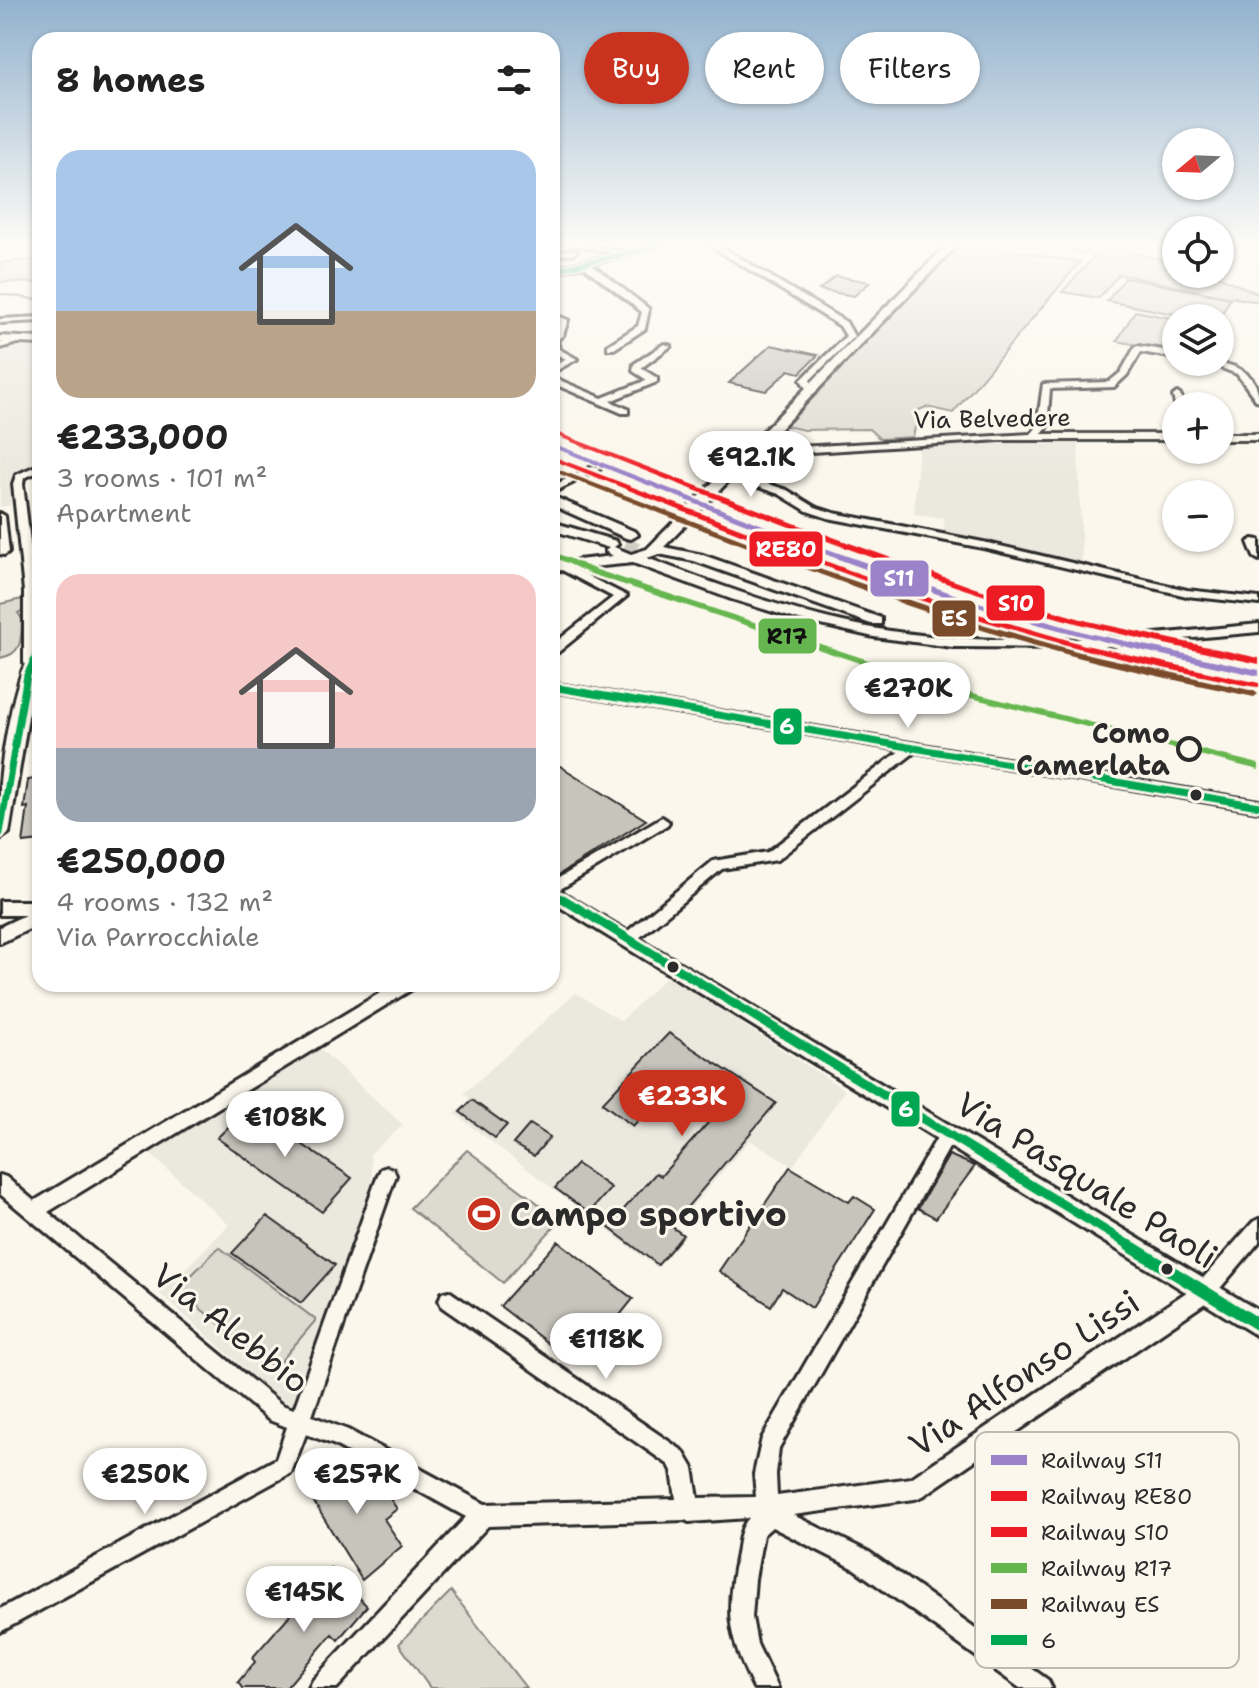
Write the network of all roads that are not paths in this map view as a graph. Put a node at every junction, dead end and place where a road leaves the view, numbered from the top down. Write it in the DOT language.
graph roads {
  1 [pos="643,322"];
  2 [pos="839,322"];
  3 [pos="876,322"];
  4 [pos="0,339"];
  5 [pos="18,340"];
  6 [pos="32,341"];
  7 [pos="0,346"];
  8 [pos="667,346"];
  9 [pos="611,347"];
  10 [pos="560,352"];
  11 [pos="1162,353"];
  12 [pos="560,366"];
  13 [pos="1234,368"];
  14 [pos="560,383"];
  15 [pos="810,388"];
  16 [pos="1259,398"];
  17 [pos="603,401"];
  18 [pos="625,411"];
  19 [pos="1162,437"];
  20 [pos="1234,437"];
  21 [pos="1259,437"];
  22 [pos="1033,438"];
  23 [pos="772,442"];
  24 [pos="595,469"];
  25 [pos="733,470"];
  26 [pos="32,471"];
  27 [pos="560,486"];
  28 [pos="560,512"];
  29 [pos="560,514"];
  30 [pos="0,516"];
  31 [pos="7,527"];
  32 [pos="669,534"];
  33 [pos="636,535"];
  34 [pos="1259,543"];
  35 [pos="25,548"];
  36 [pos="608,549"];
  37 [pos="655,550"];
  38 [pos="2,553"];
  39 [pos="1259,557"];
  40 [pos="633,559"];
  41 [pos="562,567"];
  42 [pos="1259,601"];
  43 [pos="32,617"];
  44 [pos="1259,628"];
  45 [pos="907,634"];
  46 [pos="987,644"];
  47 [pos="560,645"];
  48 [pos="32,671"];
  49 [pos="560,688"];
  50 [pos="911,749"];
  51 [pos="1259,806"];
  52 [pos="662,822"];
  53 [pos="0,833"];
  54 [pos="560,886"];
  55 [pos="560,896"];
  56 [pos="0,908"];
  57 [pos="32,908"];
  58 [pos="32,920"];
  59 [pos="0,936"];
  60 [pos="628,939"];
  61 [pos="395,992"];
  62 [pos="948,1134"];
  63 [pos="387,1175"];
  64 [pos="0,1183"];
  65 [pos="35,1210"];
  66 [pos="1259,1228"];
  67 [pos="1204,1292"];
  68 [pos="449,1300"];
  69 [pos="1259,1325"];
  70 [pos="299,1422"];
  71 [pos="998,1432"];
  72 [pos="975,1447"];
  73 [pos="772,1509"];
  74 [pos="689,1511"];
  75 [pos="483,1515"];
  76 [pos="0,1621"];
  77 [pos="975,1642"];
  78 [pos="1012,1668"];
  79 [pos="321,1688"];
  80 [pos="766,1688"];
  81 [pos="1040,1688"];
  1 -- 9 [label="street"];
  2 -- 15 [label="street"];
  3 -- 15 [label="main road"];
  4 -- 5 [label="main road"];
  5 -- 6 [label="main road"];
  5 -- 7 [label="street"];
  8 -- 17 [label="street"];
  10 -- 12 [label="street"];
  11 -- 22 [label="street"];
  13 -- 16 [label="street"];
  14 -- 17 [label="street"];
  15 -- 23 [label="main road"];
  17 -- 18 [label="street"];
  19 -- 22 [label="street, Via Belvedere"];
  20 -- 21 [label="street"];
  22 -- 23 [label="street, Via Belvedere"];
  23 -- 25 [label="main road"];
  24 -- 27 [label="street"];
  25 -- 32 [label="main road"];
  25 -- 42 [label="street"];
  26 -- 35 [label="street"];
  28 -- 33 [label="main road"];
  29 -- 36 [label="main road"];
  30 -- 31 [label="street"];
  31 -- 38 [label="street"];
  32 -- 33 [label="main road"];
  32 -- 37 [label="main road"];
  33 -- 36 [label="main road"];
  33 -- 37 [label="main road"];
  34 -- 39 [label="street"];
  35 -- 38 [label="street"];
  35 -- 43 [label="street"];
  36 -- 40 [label="main road"];
  36 -- 41 [label="main road"];
  37 -- 40 [label="main road"];
  37 -- 45 [label="main road"];
  40 -- 45 [label="main road"];
  41 -- 47 [label="street"];
  44 -- 46 [label="main road"];
  45 -- 46 [label="main road"];
  45 -- 46 [label="main road"];
  48 -- 53 [label="main road"];
  49 -- 50 [label="street"];
  50 -- 51 [label="street"];
  50 -- 60 [label="street"];
  52 -- 54 [label="street"];
  55 -- 60 [label="main road, Via Pasquale Paoli"];
  56 -- 57 [label="main road"];
  58 -- 59 [label="main road"];
  60 -- 62 [label="main road, Via Pasquale Paoli"];
  61 -- 65 [label="street"];
  62 -- 67 [label="main road, Via Pasquale Paoli"];
  62 -- 73 [label="street"];
  63 -- 70 [label="street"];
  64 -- 65 [label="street, Via Alebbio"];
  65 -- 70 [label="street, Via Alebbio"];
  66 -- 67 [label="street, Via Alfonso Lissi"];
  67 -- 69 [label="main road, Via Pasquale Paoli"];
  67 -- 71 [label="street, Via Alfonso Lissi"];
  68 -- 74 [label="street"];
  70 -- 75 [label="street, Via Alebbio"];
  70 -- 76 [label="street"];
  72 -- 73 [label="street, Via Alfonso Lissi"];
  73 -- 74 [label="street, Via Alfonso Lissi"];
  73 -- 77 [label="street"];
  73 -- 80 [label="street"];
  74 -- 75 [label="street, Via Alfonso Lissi"];
  75 -- 79 [label="street"];
  78 -- 81 [label="street"];
}
